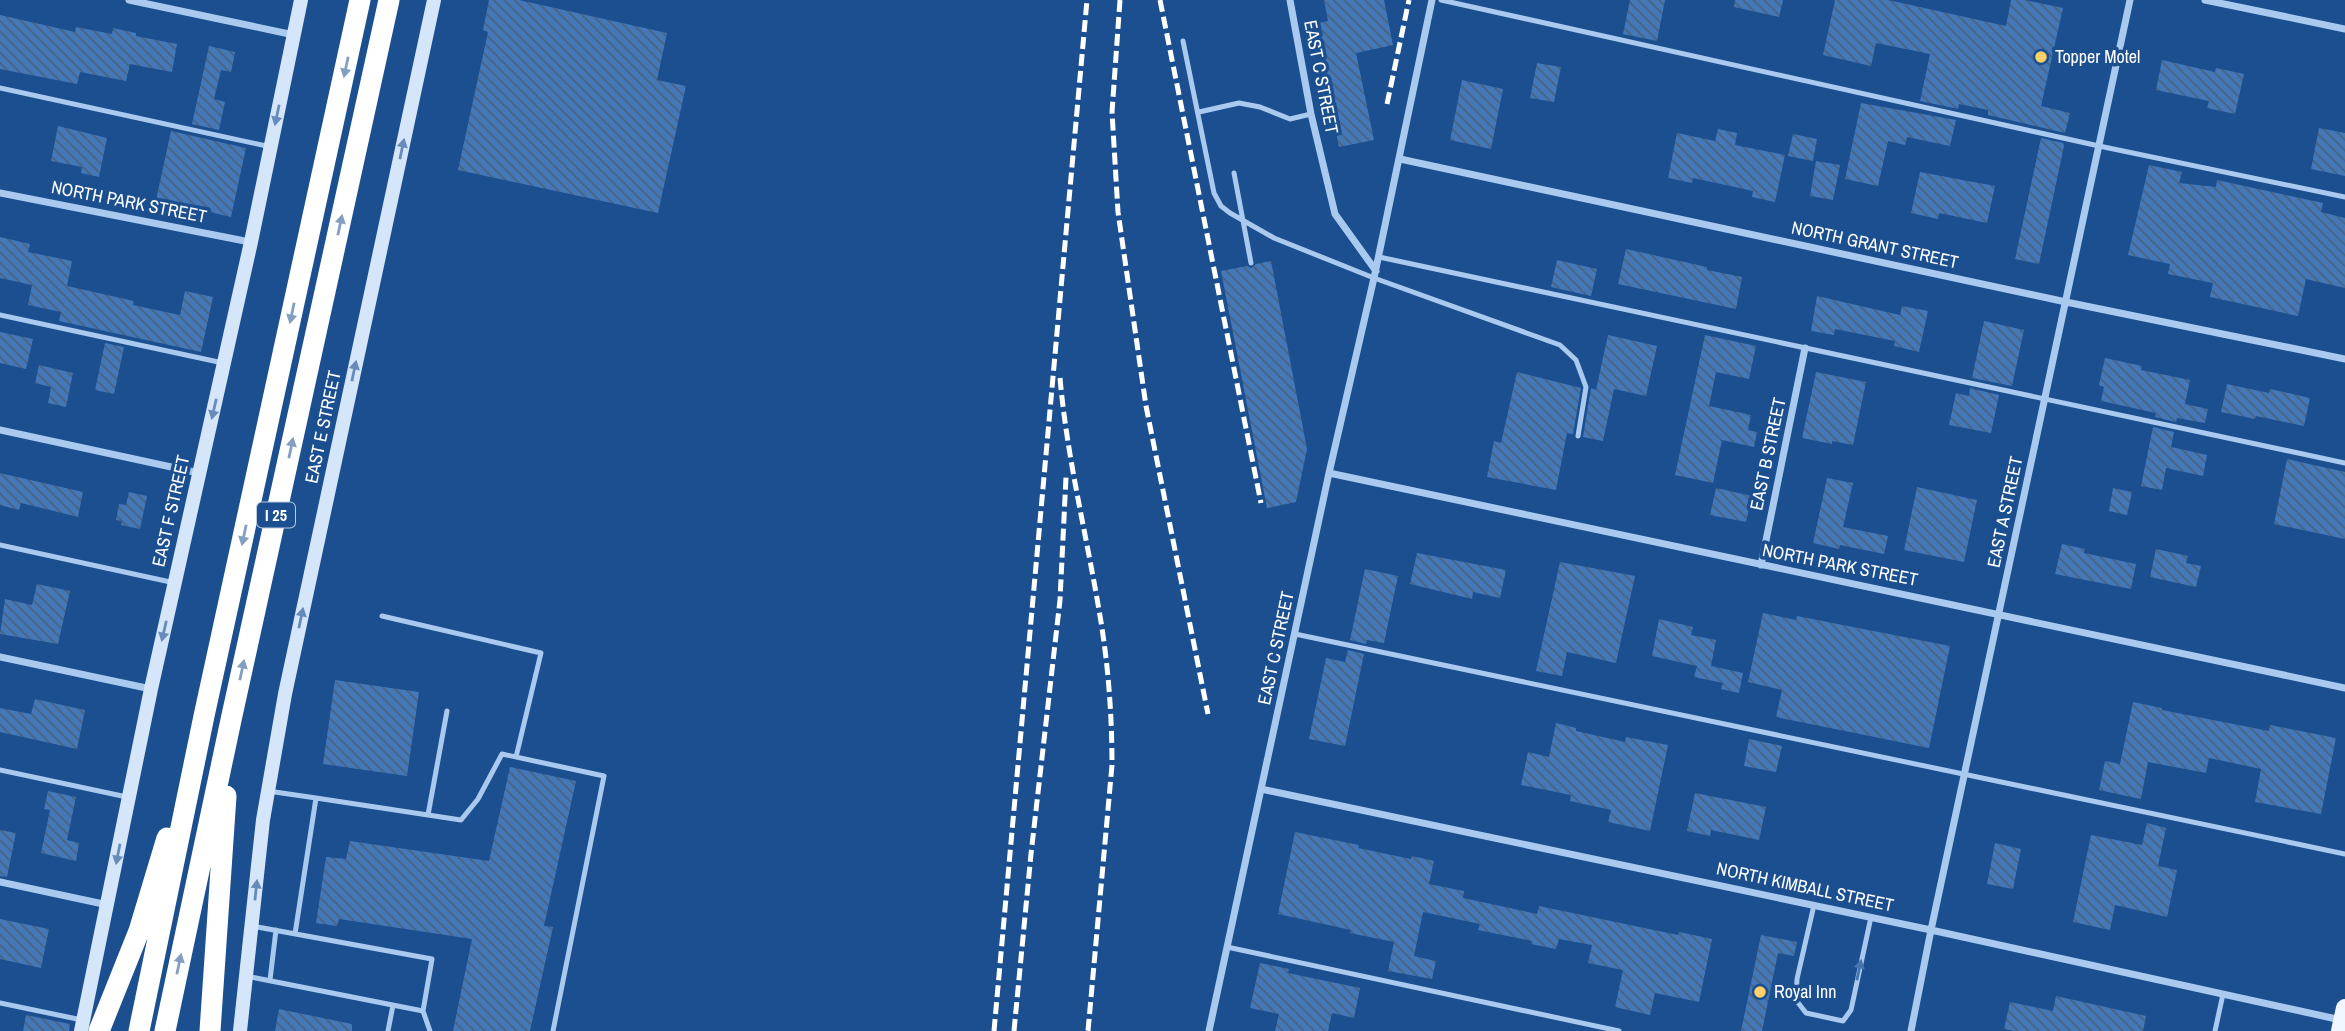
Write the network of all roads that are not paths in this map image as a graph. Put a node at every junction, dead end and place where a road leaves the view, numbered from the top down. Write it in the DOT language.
graph roads {
  1 [pos="129,0"];
  2 [pos="301,0"];
  3 [pos="359,0"];
  4 [pos="390,0"];
  5 [pos="434,0"];
  6 [pos="1290,0"];
  7 [pos="1432,0"];
  8 [pos="1441,0"];
  9 [pos="2130,0"];
  10 [pos="2205,0"];
  11 [pos="2345,29"];
  12 [pos="293,35"];
  13 [pos="1183,41"];
  14 [pos="0,88"];
  15 [pos="1199,112"];
  16 [pos="1311,114"];
  17 [pos="271,146"];
  18 [pos="2099,146"];
  19 [pos="1400,159"];
  20 [pos="1234,173"];
  21 [pos="0,193"];
  22 [pos="2345,197"];
  23 [pos="1244,220"];
  24 [pos="251,242"];
  25 [pos="1379,257"];
  26 [pos="1251,263"];
  27 [pos="1375,275"];
  28 [pos="2066,302"];
  29 [pos="0,315"];
  30 [pos="1805,348"];
  31 [pos="2345,359"];
  32 [pos="224,363"];
  33 [pos="2045,399"];
  34 [pos="0,430"];
  35 [pos="1578,436"];
  36 [pos="2345,463"];
  37 [pos="199,473"];
  38 [pos="1329,473"];
  39 [pos="0,545"];
  40 [pos="1761,565"];
  41 [pos="175,583"];
  42 [pos="1999,613"];
  43 [pos="382,616"];
  44 [pos="1295,634"];
  45 [pos="0,657"];
  46 [pos="2345,688"];
  47 [pos="151,689"];
  48 [pos="447,711"];
  49 [pos="204,716"];
  50 [pos="231,720"];
  51 [pos="516,757"];
  52 [pos="0,770"];
  53 [pos="1966,776"];
  54 [pos="1261,789"];
  55 [pos="268,791"];
  56 [pos="130,797"];
  57 [pos="316,798"];
  58 [pos="428,815"];
  59 [pos="2345,854"];
  60 [pos="0,882"];
  61 [pos="108,905"];
  62 [pos="1814,905"];
  63 [pos="1871,917"];
  64 [pos="252,926"];
  65 [pos="276,930"];
  66 [pos="1931,930"];
  67 [pos="295,934"];
  68 [pos="1227,947"];
  69 [pos="246,976"];
  70 [pos="270,980"];
  71 [pos="2223,994"];
  72 [pos="0,1003"];
  73 [pos="393,1005"];
  74 [pos="424,1011"];
  75 [pos="2343,1020"];
  76 [pos="88,1027"];
  77 [pos="139,1031"];
  78 [pos="165,1031"];
  79 [pos="210,1031"];
  80 [pos="240,1031"];
  81 [pos="388,1031"];
  82 [pos="430,1031"];
  83 [pos="554,1031"];
  84 [pos="1209,1031"];
  85 [pos="1619,1031"];
  86 [pos="1911,1031"];
  87 [pos="2215,1031"];
  1 -- 12 [label="street"];
  2 -- 12 [label="main road, EAST F STREET"];
  3 -- 49 [label="highway, I 25, one-way"];
  50 -- 4 [label="highway, I 25, one-way"];
  55 -- 5 [label="main road, EAST E STREET, one-way"];
  6 -- 16 [label="street, EAST C STREET"];
  7 -- 19 [label="street, EAST C STREET"];
  8 -- 18 [label="lane"];
  9 -- 18 [label="street, EAST A STREET"];
  10 -- 11 [label="street"];
  12 -- 17 [label="main road, EAST F STREET, one-way"];
  13 -- 15 [label="lane"];
  14 -- 17 [label="lane"];
  15 -- 16 [label="lane"];
  15 -- 23 [label="lane"];
  16 -- 27 [label="street, EAST C STREET"];
  17 -- 24 [label="main road, EAST F STREET"];
  18 -- 22 [label="lane"];
  18 -- 28 [label="street, EAST A STREET"];
  19 -- 25 [label="street, EAST C STREET"];
  19 -- 28 [label="street, NORTH GRANT STREET"];
  20 -- 23 [label="lane"];
  21 -- 24 [label="street, NORTH PARK STREET"];
  23 -- 26 [label="lane"];
  23 -- 27 [label="lane"];
  24 -- 32 [label="main road, EAST F STREET"];
  25 -- 27 [label="street, EAST C STREET"];
  25 -- 30 [label="lane"];
  27 -- 35 [label="lane"];
  27 -- 38 [label="street, EAST C STREET"];
  28 -- 31 [label="street, NORTH GRANT STREET"];
  28 -- 33 [label="street, EAST A STREET"];
  29 -- 32 [label="lane"];
  30 -- 33 [label="lane"];
  30 -- 40 [label="street, EAST B STREET"];
  32 -- 37 [label="main road, EAST F STREET, one-way"];
  33 -- 36 [label="lane"];
  33 -- 42 [label="street, EAST A STREET"];
  34 -- 37 [label="street"];
  37 -- 41 [label="main road, EAST F STREET"];
  38 -- 40 [label="street, NORTH PARK STREET"];
  38 -- 44 [label="street, EAST C STREET"];
  39 -- 41 [label="lane"];
  40 -- 42 [label="street, NORTH PARK STREET"];
  41 -- 47 [label="main road, EAST F STREET, one-way"];
  42 -- 46 [label="street, NORTH PARK STREET"];
  42 -- 53 [label="street, EAST A STREET"];
  43 -- 51 [label="lane"];
  44 -- 53 [label="lane"];
  44 -- 54 [label="street, EAST C STREET"];
  45 -- 47 [label="street"];
  47 -- 56 [label="main road, EAST F STREET"];
  48 -- 58 [label="lane"];
  49 -- 76 [label="highway"];
  49 -- 77 [label="highway, I 25"];
  78 -- 50 [label="highway, I 25, one-way"];
  50 -- 79 [label="highway"];
  51 -- 58 [label="lane"];
  51 -- 83 [label="lane"];
  52 -- 56 [label="lane"];
  53 -- 59 [label="lane"];
  53 -- 66 [label="street, EAST A STREET"];
  54 -- 62 [label="street, NORTH KIMBALL STREET"];
  54 -- 68 [label="street, EAST C STREET"];
  55 -- 57 [label="lane"];
  64 -- 55 [label="main road, EAST E STREET, one-way"];
  56 -- 61 [label="main road, EAST F STREET, one-way"];
  57 -- 58 [label="lane"];
  57 -- 67 [label="lane"];
  60 -- 61 [label="street"];
  61 -- 76 [label="main road, EAST F STREET"];
  62 -- 63 [label="street, NORTH KIMBALL STREET"];
  62 -- 63 [label="lane, one-way"];
  63 -- 66 [label="street, NORTH KIMBALL STREET"];
  64 -- 65 [label="lane"];
  64 -- 69 [label="main road, EAST E STREET"];
  65 -- 67 [label="lane"];
  65 -- 70 [label="lane"];
  66 -- 71 [label="street, NORTH KIMBALL STREET"];
  66 -- 86 [label="street, EAST A STREET"];
  67 -- 74 [label="lane"];
  68 -- 84 [label="street, EAST C STREET"];
  68 -- 85 [label="lane"];
  69 -- 70 [label="lane"];
  69 -- 80 [label="main road, EAST E STREET"];
  70 -- 73 [label="lane"];
  71 -- 75 [label="street, NORTH KIMBALL STREET"];
  71 -- 87 [label="lane"];
  72 -- 76 [label="lane"];
  73 -- 74 [label="lane"];
  73 -- 81 [label="lane"];
  74 -- 82 [label="lane"];
}
